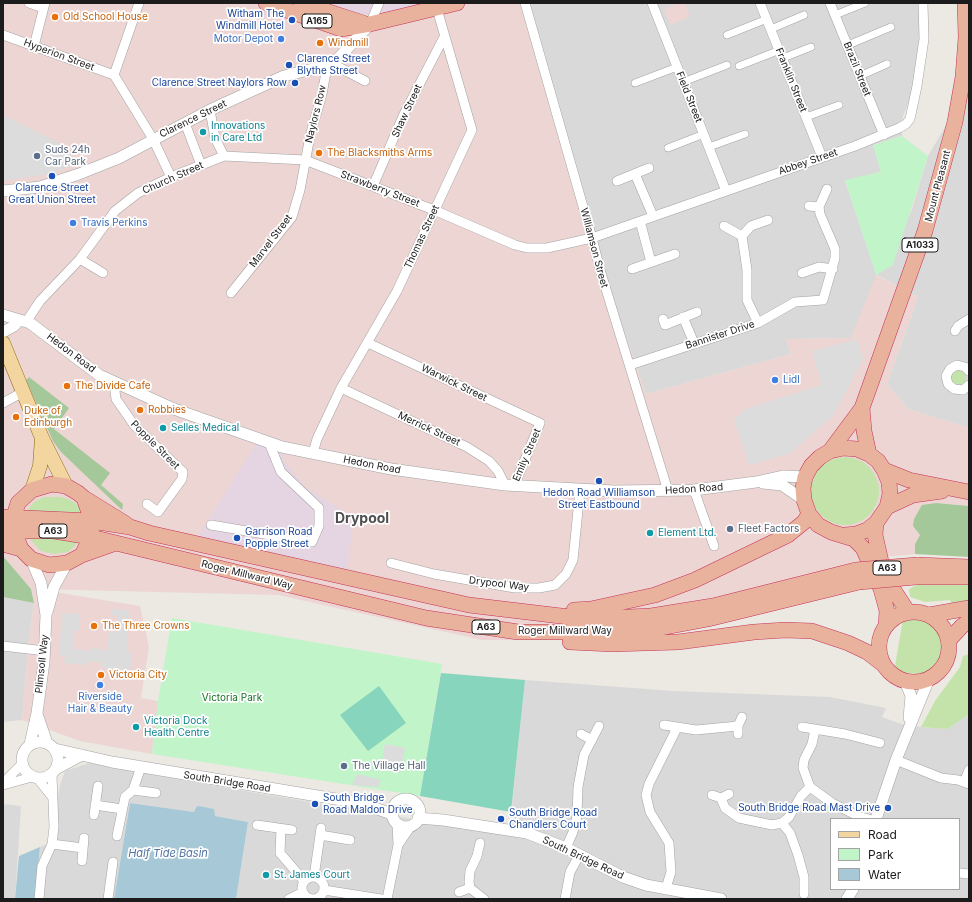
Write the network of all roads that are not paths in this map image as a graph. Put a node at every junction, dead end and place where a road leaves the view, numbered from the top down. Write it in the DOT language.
graph roads {
  1 [pos="29,3"];
  2 [pos="139,3"];
  3 [pos="266,3"];
  4 [pos="301,3"];
  5 [pos="379,3"];
  6 [pos="457,3"];
  7 [pos="525,3"];
  8 [pos="652,3"];
  9 [pos="760,3"];
  10 [pos="830,3"];
  11 [pos="865,3"];
  12 [pos="923,3"];
  13 [pos="965,3"];
  14 [pos="44,6"];
  15 [pos="437,9"];
  16 [pos="804,15"];
  17 [pos="835,15"];
  18 [pos="767,19"];
  19 [pos="370,24"];
  20 [pos="891,28"];
  21 [pos="341,29"];
  22 [pos="771,29"];
  23 [pos="3,35"];
  24 [pos="727,35"];
  25 [pos="444,37"];
  26 [pos="968,39"];
  27 [pos="848,45"];
  28 [pos="34,46"];
  29 [pos="811,47"];
  30 [pos="344,54"];
  31 [pos="781,54"];
  32 [pos="887,64"];
  33 [pos="330,65"];
  34 [pos="726,65"];
  35 [pos="739,66"];
  36 [pos="677,67"];
  37 [pos="114,74"];
  38 [pos="966,75"];
  39 [pos="860,76"];
  40 [pos="365,81"];
  41 [pos="683,82"];
  42 [pos="635,83"];
  43 [pos="839,104"];
  44 [pos="210,110"];
  45 [pos="806,117"];
  46 [pos="185,123"];
  47 [pos="704,134"];
  48 [pos="745,134"];
  49 [pos="884,135"];
  50 [pos="153,139"];
  51 [pos="668,148"];
  52 [pos="709,148"];
  53 [pos="224,156"];
  54 [pos="822,157"];
  55 [pos="305,160"];
  56 [pos="201,165"];
  57 [pos="649,168"];
  58 [pos="635,174"];
  59 [pos="172,177"];
  60 [pos="617,181"];
  61 [pos="373,186"];
  62 [pos="827,189"];
  63 [pos="3,191"];
  64 [pos="726,191"];
  65 [pos="809,206"];
  66 [pos="819,207"];
  67 [pos="434,210"];
  68 [pos="653,216"];
  69 [pos="768,220"];
  70 [pos="640,221"];
  71 [pos="724,226"];
  72 [pos="742,236"];
  73 [pos="592,238"];
  74 [pos="675,254"];
  75 [pos="80,259"];
  76 [pos="652,262"];
  77 [pos="632,269"];
  78 [pos="833,269"];
  79 [pos="103,273"];
  80 [pos="802,273"];
  81 [pos="232,293"];
  82 [pos="697,312"];
  83 [pos="3,315"];
  84 [pos="684,317"];
  85 [pos="663,319"];
  86 [pos="969,319"];
  87 [pos="22,321"];
  88 [pos="758,323"];
  89 [pos="955,331"];
  90 [pos="3,332"];
  91 [pos="3,343"];
  92 [pos="368,343"];
  93 [pos="694,343"];
  94 [pos="630,365"];
  95 [pos="968,365"];
  96 [pos="114,383"];
  97 [pos="969,385"];
  98 [pos="341,388"];
  99 [pos="23,392"];
  100 [pos="3,403"];
  101 [pos="862,408"];
  102 [pos="540,423"];
  103 [pos="42,438"];
  104 [pos="269,443"];
  105 [pos="830,451"];
  106 [pos="313,454"];
  107 [pos="869,454"];
  108 [pos="884,470"];
  109 [pos="805,477"];
  110 [pos="756,482"];
  111 [pos="66,486"];
  112 [pos="509,486"];
  113 [pos="951,489"];
  114 [pos="32,490"];
  115 [pos="580,490"];
  116 [pos="694,490"];
  117 [pos="668,491"];
  118 [pos="969,492"];
  119 [pos="84,498"];
  120 [pos="147,504"];
  121 [pos="806,507"];
  122 [pos="888,507"];
  123 [pos="9,518"];
  124 [pos="92,521"];
  125 [pos="876,523"];
  126 [pos="211,525"];
  127 [pos="130,527"];
  128 [pos="845,535"];
  129 [pos="91,537"];
  130 [pos="116,543"];
  131 [pos="3,544"];
  132 [pos="714,546"];
  133 [pos="26,554"];
  134 [pos="82,555"];
  135 [pos="67,563"];
  136 [pos="391,564"];
  137 [pos="969,567"];
  138 [pos="917,571"];
  139 [pos="857,576"];
  140 [pos="969,577"];
  141 [pos="969,608"];
  142 [pos="525,612"];
  143 [pos="908,612"];
  144 [pos="46,615"];
  145 [pos="929,615"];
  146 [pos="426,618"];
  147 [pos="969,621"];
  148 [pos="886,626"];
  149 [pos="949,640"];
  150 [pos="3,646"];
  151 [pos="45,650"];
  152 [pos="884,665"];
  153 [pos="928,679"];
  154 [pos="905,681"];
  155 [pos="37,713"];
  156 [pos="742,717"];
  157 [pos="664,725"];
  158 [pos="599,726"];
  159 [pos="909,726"];
  160 [pos="802,727"];
  161 [pos="677,728"];
  162 [pos="816,730"];
  163 [pos="581,734"];
  164 [pos="592,740"];
  165 [pos="880,743"];
  166 [pos="30,744"];
  167 [pos="51,746"];
  168 [pos="82,755"];
  169 [pos="896,760"];
  170 [pos="22,764"];
  171 [pos="141,767"];
  172 [pos="969,770"];
  173 [pos="54,772"];
  174 [pos="34,778"];
  175 [pos="967,783"];
  176 [pos="3,784"];
  177 [pos="98,786"];
  178 [pos="810,787"];
  179 [pos="133,790"];
  180 [pos="156,793"];
  181 [pos="712,795"];
  182 [pos="53,798"];
  183 [pos="95,805"];
  184 [pos="122,809"];
  185 [pos="394,809"];
  186 [pos="94,815"];
  187 [pos="416,818"];
  188 [pos="866,818"];
  189 [pos="876,818"];
  190 [pos="782,823"];
  191 [pos="397,824"];
  192 [pos="257,826"];
  193 [pos="281,829"];
  194 [pos="292,830"];
  195 [pos="117,836"];
  196 [pos="350,840"];
  197 [pos="480,843"];
  198 [pos="52,844"];
  199 [pos="398,845"];
  200 [pos="566,848"];
  201 [pos="580,854"];
  202 [pos="82,861"];
  203 [pos="113,862"];
  204 [pos="314,877"];
  205 [pos="304,881"];
  206 [pos="470,888"];
  207 [pos="666,888"];
  208 [pos="324,890"];
  209 [pos="852,890"];
  210 [pos="302,892"];
  211 [pos="459,892"];
  212 [pos="804,894"];
  213 [pos="39,899"];
  214 [pos="108,899"];
  215 [pos="289,899"];
  216 [pos="311,899"];
  217 [pos="381,899"];
  218 [pos="387,899"];
  219 [pos="484,899"];
  220 [pos="565,899"];
  221 [pos="721,899"];
  222 [pos="847,899"];
  1 -- 14 [label="street"];
  2 -- 37 [label="street"];
  3 -- 21 [label="highway, A165"];
  4 -- 19 [label="highway, A165"];
  5 -- 19 [label="street"];
  6 -- 15 [label="highway, A165"];
  7 -- 73 [label="street, Williamson Street"];
  8 -- 36 [label="street, Field Street"];
  9 -- 18 [label="street, Franklin Street"];
  10 -- 17 [label="street, Brazil Street"];
  11 -- 17 [label="street"];
  12 -- 49 [label="street, Abbey Street"];
  13 -- 26 [label="highway, Mount Pleasant / A1033"];
  14 -- 28 [label="street"];
  15 -- 19 [label="highway, A165"];
  15 -- 25 [label="street, Thomas Street"];
  16 -- 22 [label="street"];
  17 -- 27 [label="street, Brazil Street"];
  18 -- 22 [label="street, Franklin Street"];
  18 -- 24 [label="street"];
  19 -- 21 [label="highway, A165"];
  19 -- 30 [label="street"];
  20 -- 27 [label="street"];
  21 -- 30 [label="street"];
  22 -- 31 [label="street, Franklin Street"];
  23 -- 28 [label="street, Hyperion Street"];
  25 -- 61 [label="street, Shaw Street"];
  25 -- 67 [label="street, Thomas Street"];
  26 -- 38 [label="highway, Mount Pleasant / A1033"];
  27 -- 39 [label="street, Brazil Street"];
  28 -- 37 [label="street, Hyperion Street"];
  29 -- 31 [label="street"];
  30 -- 33 [label="street"];
  31 -- 35 [label="street"];
  31 -- 45 [label="street, Franklin Street"];
  32 -- 39 [label="street"];
  33 -- 40 [label="street"];
  33 -- 44 [label="street, Clarence Street"];
  33 -- 55 [label="street, Naylors Row"];
  34 -- 41 [label="street"];
  36 -- 41 [label="street, Field Street"];
  36 -- 42 [label="street"];
  37 -- 50 [label="street"];
  38 -- 101 [label="highway, Mount Pleasant / A1033"];
  39 -- 49 [label="street, Brazil Street"];
  41 -- 47 [label="street, Field Street"];
  43 -- 45 [label="street"];
  44 -- 46 [label="street, Clarence Street"];
  44 -- 53 [label="street"];
  45 -- 54 [label="street, Franklin Street"];
  46 -- 50 [label="street, Clarence Street"];
  46 -- 56 [label="street"];
  47 -- 51 [label="street"];
  47 -- 52 [label="street, Field Street"];
  48 -- 52 [label="street"];
  49 -- 54 [label="street, Abbey Street"];
  50 -- 59 [label="street"];
  50 -- 63 [label="street, Clarence Street"];
  52 -- 64 [label="street, Field Street"];
  53 -- 55 [label="street, Church Street"];
  53 -- 56 [label="street, Church Street"];
  54 -- 64 [label="street, Abbey Street"];
  55 -- 61 [label="street, Strawberry Street"];
  55 -- 81 [label="street, Marvel Street"];
  56 -- 59 [label="street, Church Street"];
  57 -- 58 [label="street"];
  58 -- 60 [label="street"];
  58 -- 68 [label="street"];
  59 -- 75 [label="street, Church Street"];
  61 -- 67 [label="street, Strawberry Street"];
  62 -- 66 [label="street"];
  64 -- 68 [label="street, Abbey Street"];
  65 -- 66 [label="street"];
  66 -- 78 [label="street, Bannister Drive"];
  67 -- 73 [label="street, Strawberry Street"];
  67 -- 92 [label="street, Thomas Street"];
  68 -- 70 [label="street, Abbey Street"];
  69 -- 72 [label="street"];
  70 -- 73 [label="street, Abbey Street"];
  70 -- 76 [label="street"];
  71 -- 72 [label="street"];
  72 -- 88 [label="street"];
  73 -- 94 [label="street, Williamson Street"];
  74 -- 76 [label="street"];
  75 -- 79 [label="street"];
  75 -- 87 [label="street, Church Street"];
  76 -- 77 [label="street"];
  78 -- 80 [label="street"];
  78 -- 88 [label="street, Bannister Drive"];
  82 -- 84 [label="street"];
  83 -- 87 [label="street, Hedon Road"];
  84 -- 85 [label="street"];
  84 -- 93 [label="street"];
  86 -- 89 [label="street"];
  87 -- 90 [label="street"];
  87 -- 96 [label="street, Hedon Road"];
  88 -- 93 [label="street, Bannister Drive"];
  91 -- 99 [label="main road"];
  92 -- 98 [label="street, Thomas Street"];
  92 -- 102 [label="street, Warwick Street"];
  93 -- 94 [label="street, Bannister Drive"];
  94 -- 117 [label="street, Williamson Street"];
  95 -- 97 [label="street"];
  96 -- 104 [label="street, Hedon Road"];
  96 -- 120 [label="street, Popple Street"];
  98 -- 106 [label="street, Thomas Street"];
  98 -- 112 [label="street, Merrick Street"];
  99 -- 100 [label="street"];
  99 -- 103 [label="main road"];
  101 -- 105 [label="highway, A1033"];
  101 -- 107 [label="highway, A1033"];
  102 -- 112 [label="street, Emily Street"];
  103 -- 111 [label="main road"];
  103 -- 114 [label="main road"];
  104 -- 106 [label="street, Hedon Road"];
  104 -- 126 [label="street"];
  105 -- 107 [label="highway, A1033"];
  105 -- 109 [label="highway, A1033"];
  106 -- 112 [label="street, Hedon Road"];
  107 -- 108 [label="highway"];
  108 -- 113 [label="highway"];
  108 -- 122 [label="highway"];
  109 -- 110 [label="street, Hedon Road"];
  109 -- 121 [label="highway"];
  110 -- 116 [label="street, Hedon Road"];
  110 -- 121 [label="street, Hedon Road"];
  111 -- 114 [label="highway"];
  111 -- 119 [label="highway, Roger Millward Way"];
  112 -- 115 [label="street, Hedon Road"];
  113 -- 118 [label="highway"];
  113 -- 122 [label="highway"];
  114 -- 123 [label="highway"];
  115 -- 117 [label="street, Hedon Road"];
  115 -- 136 [label="street, Drypool Way"];
  116 -- 117 [label="street, Hedon Road"];
  116 -- 132 [label="street"];
  119 -- 124 [label="highway"];
  119 -- 127 [label="highway, Roger Millward Way / A63"];
  121 -- 128 [label="highway"];
  121 -- 142 [label="highway, A63"];
  122 -- 125 [label="highway"];
  123 -- 124 [label="highway, Roger Millward Way / A63"];
  123 -- 129 [label="highway, Roger Millward Way / A63"];
  123 -- 133 [label="highway"];
  124 -- 127 [label="highway, Roger Millward Way / A63"];
  124 -- 129 [label="highway"];
  125 -- 128 [label="highway"];
  125 -- 143 [label="highway"];
  127 -- 142 [label="highway, Roger Millward Way / A63"];
  128 -- 148 [label="highway"];
  129 -- 130 [label="highway, Roger Millward Way / A63"];
  129 -- 134 [label="highway"];
  130 -- 134 [label="highway"];
  130 -- 146 [label="highway, Roger Millward Way / A63"];
  131 -- 133 [label="highway"];
  133 -- 135 [label="highway"];
  133 -- 144 [label="street, Plimsoll Way"];
  134 -- 135 [label="highway"];
  135 -- 144 [label="street, Plimsoll Way"];
  137 -- 138 [label="highway, Roger Millward Way / A63"];
  138 -- 139 [label="highway, Roger Millward Way / A63, bridge"];
  138 -- 140 [label="highway, Roger Millward Way / A63"];
  139 -- 142 [label="highway, Roger Millward Way / A63"];
  139 -- 146 [label="highway, Roger Millward Way / A63"];
  141 -- 145 [label="highway"];
  143 -- 145 [label="highway"];
  143 -- 148 [label="highway"];
  144 -- 151 [label="street, Plimsoll Way"];
  145 -- 149 [label="highway"];
  146 -- 152 [label="highway, A63"];
  147 -- 149 [label="highway"];
  148 -- 152 [label="highway"];
  149 -- 153 [label="highway"];
  150 -- 151 [label="street"];
  151 -- 155 [label="street, Plimsoll Way"];
  152 -- 154 [label="highway"];
  153 -- 154 [label="highway"];
  153 -- 159 [label="street"];
  154 -- 159 [label="street"];
  155 -- 166 [label="street, Plimsoll Way"];
  155 -- 167 [label="street, Plimsoll Way"];
  156 -- 161 [label="street"];
  157 -- 161 [label="street"];
  158 -- 164 [label="street"];
  159 -- 169 [label="street"];
  160 -- 162 [label="street"];
  161 -- 207 [label="street"];
  162 -- 165 [label="street"];
  162 -- 178 [label="street"];
  163 -- 164 [label="street"];
  164 -- 200 [label="street"];
  166 -- 167 [label="street"];
  166 -- 170 [label="street"];
  167 -- 168 [label="street, South Bridge Road"];
  167 -- 173 [label="street"];
  168 -- 171 [label="street, South Bridge Road"];
  168 -- 173 [label="street"];
  169 -- 175 [label="street"];
  169 -- 189 [label="street"];
  170 -- 174 [label="street"];
  170 -- 176 [label="street"];
  171 -- 179 [label="street"];
  171 -- 185 [label="street, South Bridge Road"];
  172 -- 175 [label="street"];
  173 -- 174 [label="street"];
  173 -- 182 [label="street"];
  174 -- 176 [label="street"];
  174 -- 182 [label="street"];
  177 -- 183 [label="street"];
  178 -- 188 [label="street"];
  178 -- 190 [label="street"];
  179 -- 180 [label="street"];
  179 -- 184 [label="street"];
  181 -- 190 [label="street"];
  182 -- 198 [label="street"];
  183 -- 184 [label="street"];
  183 -- 186 [label="street"];
  184 -- 195 [label="street"];
  185 -- 187 [label="street"];
  185 -- 191 [label="street"];
  187 -- 191 [label="street"];
  187 -- 199 [label="street"];
  187 -- 200 [label="street, South Bridge Road"];
  190 -- 212 [label="street"];
  191 -- 199 [label="street"];
  192 -- 193 [label="street"];
  193 -- 194 [label="street"];
  193 -- 205 [label="street"];
  196 -- 204 [label="street"];
  197 -- 206 [label="street"];
  198 -- 202 [label="street"];
  198 -- 213 [label="street"];
  199 -- 218 [label="street"];
  200 -- 201 [label="street, South Bridge Road"];
  201 -- 207 [label="street, South Bridge Road"];
  201 -- 220 [label="street"];
  203 -- 214 [label="street"];
  204 -- 205 [label="street"];
  204 -- 208 [label="street"];
  205 -- 210 [label="street"];
  206 -- 211 [label="street"];
  206 -- 219 [label="street"];
  207 -- 221 [label="street, South Bridge Road"];
  208 -- 216 [label="street"];
  208 -- 217 [label="street"];
  209 -- 222 [label="street"];
  210 -- 215 [label="street"];
  210 -- 216 [label="street"];
}
